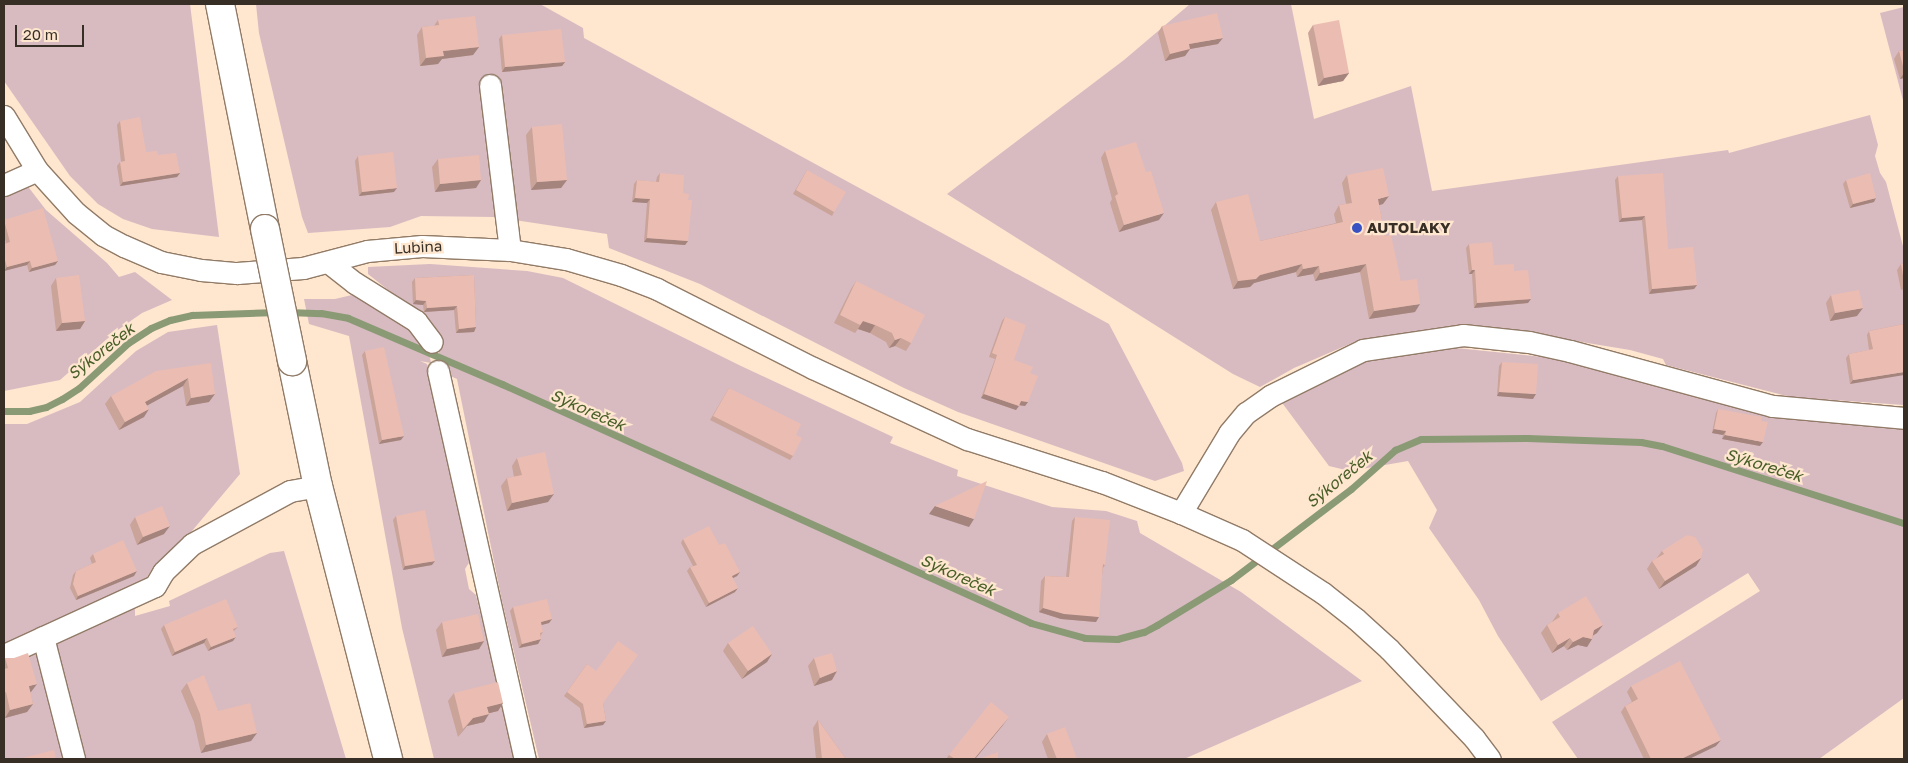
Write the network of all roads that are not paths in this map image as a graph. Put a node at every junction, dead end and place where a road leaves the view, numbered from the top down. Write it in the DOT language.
graph roads {
  1 [pos="220,4"];
  2 [pos="490,85"];
  3 [pos="4,116"];
  4 [pos="37,170"];
  5 [pos="4,185"];
  6 [pos="510,250"];
  7 [pos="328,262"];
  8 [pos="432,342"];
  9 [pos="438,371"];
  10 [pos="1904,418"];
  11 [pos="318,486"];
  12 [pos="1181,512"];
  13 [pos="43,637"];
  14 [pos="4,655"];
  15 [pos="74,759"];
  16 [pos="388,759"];
  17 [pos="526,759"];
  18 [pos="1490,759"];
  1 -- 11 [label="main road, bridge"];
  2 -- 6 [label="street"];
  3 -- 4 [label="street, Lubina"];
  4 -- 5 [label="street"];
  4 -- 7 [label="street, Lubina"];
  6 -- 7 [label="street, Lubina"];
  6 -- 12 [label="street, Lubina"];
  7 -- 8 [label="street"];
  9 -- 17 [label="street"];
  10 -- 12 [label="street"];
  11 -- 13 [label="street"];
  11 -- 16 [label="main road"];
  12 -- 18 [label="street, Lubina"];
  13 -- 14 [label="street"];
  13 -- 15 [label="street"];
}
